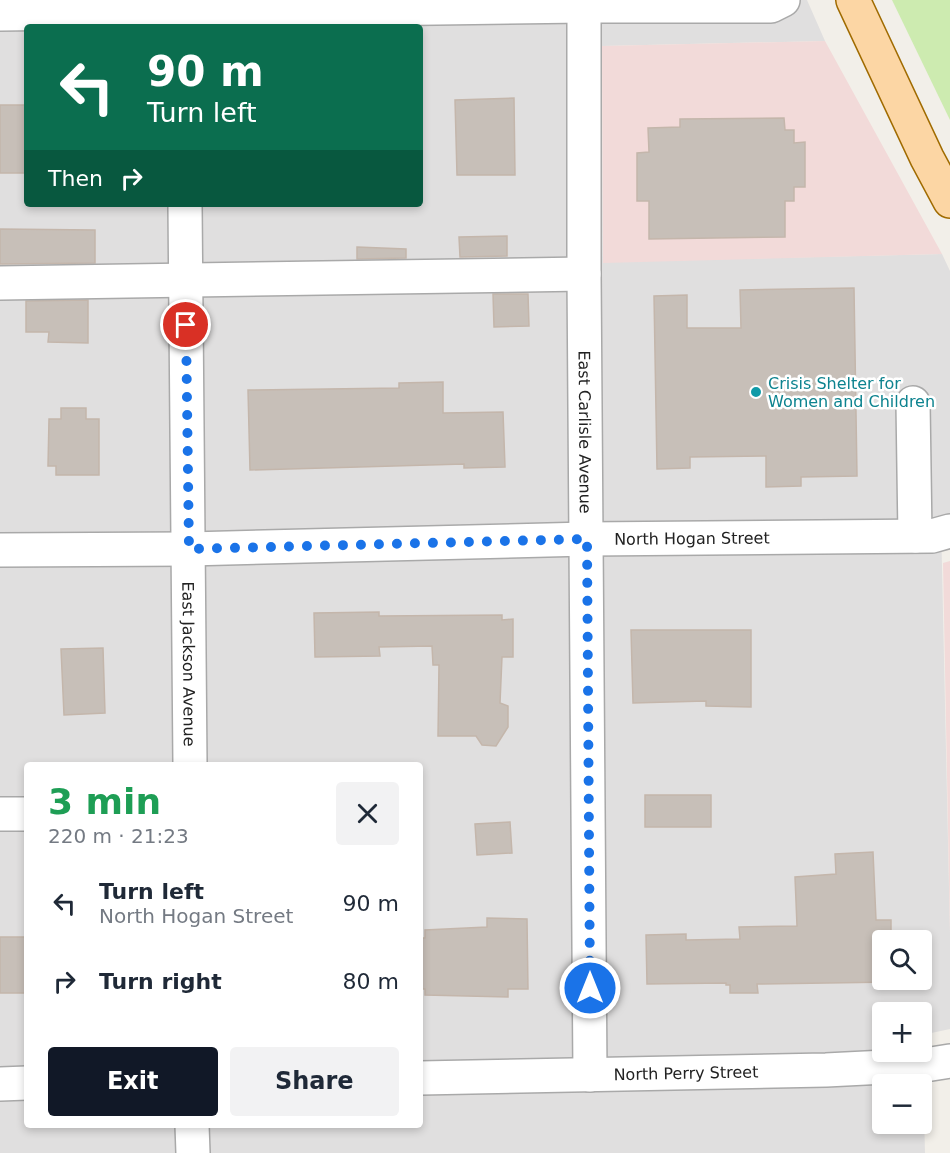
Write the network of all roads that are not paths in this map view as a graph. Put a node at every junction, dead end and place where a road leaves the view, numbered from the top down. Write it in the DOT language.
graph roads {
  1 [pos="783,0"];
  2 [pos="853,0"];
  3 [pos="584,6"];
  4 [pos="183,13"];
  5 [pos="0,14"];
  6 [pos="950,201"];
  7 [pos="185,207"];
  8 [pos="584,274"];
  9 [pos="186,281"];
  10 [pos="0,283"];
  11 [pos="912,402"];
  12 [pos="950,531"];
  13 [pos="915,536"];
  14 [pos="587,539"];
  15 [pos="189,549"];
  16 [pos="0,550"];
  17 [pos="190,762"];
  18 [pos="0,814"];
  19 [pos="24,814"];
  20 [pos="950,1061"];
  21 [pos="590,1075"];
  22 [pos="423,1078"];
  23 [pos="24,1083"];
  24 [pos="0,1084"];
  25 [pos="192,1128"];
  26 [pos="193,1153"];
  1 -- 3 [label="street"];
  2 -- 6 [label="main road"];
  3 -- 4 [label="street"];
  3 -- 8 [label="street, East Carlisle Avenue"];
  4 -- 5 [label="street"];
  7 -- 9 [label="street, East Jackson Avenue"];
  8 -- 9 [label="street"];
  8 -- 14 [label="street, East Carlisle Avenue"];
  9 -- 10 [label="street"];
  9 -- 15 [label="street, East Jackson Avenue"];
  11 -- 13 [label="street"];
  12 -- 13 [label="street, North Hogan Street"];
  13 -- 14 [label="street, North Hogan Street"];
  14 -- 15 [label="street, North Hogan Street"];
  14 -- 21 [label="street, East Carlisle Avenue"];
  15 -- 16 [label="street, North Hogan Street"];
  15 -- 17 [label="street, East Jackson Avenue"];
  18 -- 19 [label="street"];
  20 -- 21 [label="street, North Perry Street"];
  21 -- 22 [label="street, North Perry Street"];
  23 -- 24 [label="street"];
  25 -- 26 [label="street"];
}
